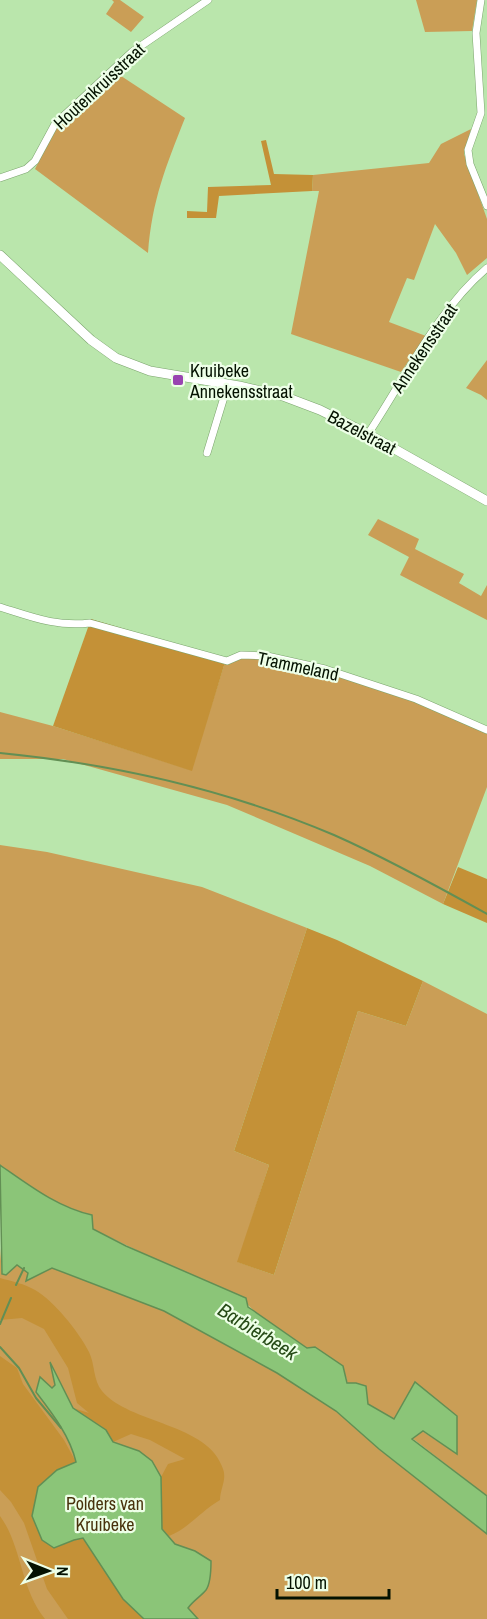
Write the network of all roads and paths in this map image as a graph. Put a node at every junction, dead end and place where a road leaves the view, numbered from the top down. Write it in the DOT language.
graph roads {
  1 [pos="208,0"];
  2 [pos="481,0"];
  3 [pos="0,178"];
  4 [pos="487,206"];
  5 [pos="0,255"];
  6 [pos="487,268"];
  7 [pos="228,384"];
  8 [pos="368,434"];
  9 [pos="207,453"];
  10 [pos="487,501"];
  11 [pos="0,607"];
  12 [pos="487,730"];
  1 -- 3 [label="street, Houtenkruisstraat"];
  2 -- 4 [label="street"];
  5 -- 7 [label="main road, Bazelstraat"];
  6 -- 8 [label="street, Annekensstraat"];
  7 -- 8 [label="main road, Bazelstraat"];
  7 -- 9 [label="street"];
  8 -- 10 [label="main road, Bazelstraat"];
  11 -- 12 [label="street, Trammeland"];
}
